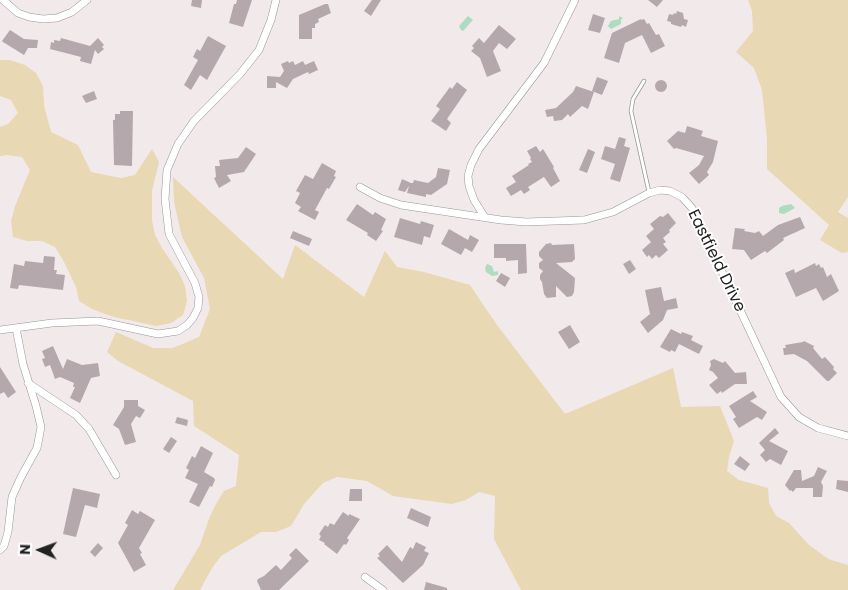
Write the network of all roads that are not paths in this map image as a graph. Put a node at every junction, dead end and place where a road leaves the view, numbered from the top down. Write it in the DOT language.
graph roads {
  1 [pos="3,0"];
  2 [pos="87,0"];
  3 [pos="276,0"];
  4 [pos="575,0"];
  5 [pos="644,80"];
  6 [pos="360,187"];
  7 [pos="649,193"];
  8 [pos="484,216"];
  9 [pos="16,328"];
  10 [pos="0,330"];
  11 [pos="28,383"];
  12 [pos="848,436"];
  13 [pos="116,476"];
  14 [pos="0,550"];
  15 [pos="365,577"];
  16 [pos="383,590"];
  1 -- 2 [label="street"];
  3 -- 9 [label="street"];
  4 -- 8 [label="street"];
  5 -- 7 [label="lane"];
  6 -- 8 [label="street, Eastfield Drive"];
  7 -- 8 [label="street, Eastfield Drive"];
  7 -- 12 [label="street, Eastfield Drive"];
  9 -- 10 [label="street"];
  9 -- 11 [label="street"];
  11 -- 13 [label="street"];
  11 -- 14 [label="street"];
  15 -- 16 [label="street"];
}
